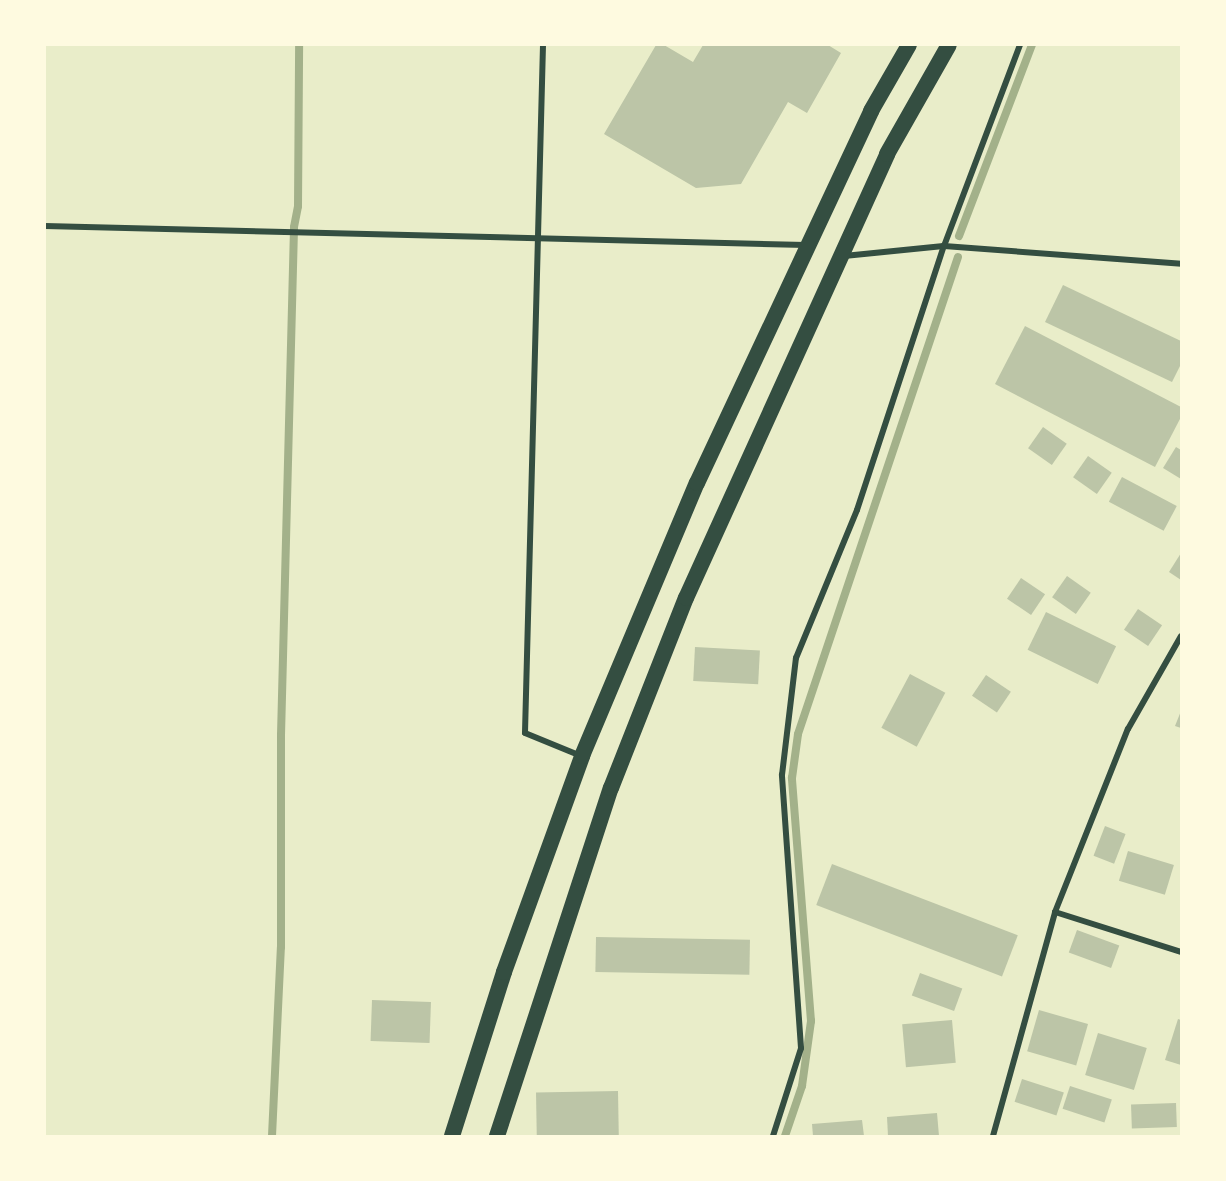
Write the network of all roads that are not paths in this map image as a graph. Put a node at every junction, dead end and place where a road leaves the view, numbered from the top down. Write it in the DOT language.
graph roads {
  1 [pos="543,45"];
  2 [pos="909,45"];
  3 [pos="949,45"];
  4 [pos="1020,45"];
  5 [pos="45,226"];
  6 [pos="539,238"];
  7 [pos="807,245"];
  8 [pos="944,246"];
  9 [pos="840,256"];
  10 [pos="1181,264"];
  11 [pos="1181,636"];
  12 [pos="582,756"];
  13 [pos="1055,912"];
  14 [pos="1181,952"];
  15 [pos="452,1136"];
  16 [pos="497,1136"];
  17 [pos="773,1136"];
  18 [pos="993,1136"];
  1 -- 6 [label="street"];
  2 -- 7 [label="highway"];
  3 -- 9 [label="highway"];
  4 -- 8 [label="street"];
  5 -- 6 [label="street"];
  6 -- 7 [label="street"];
  6 -- 12 [label="street"];
  7 -- 12 [label="highway"];
  8 -- 9 [label="street"];
  8 -- 10 [label="street"];
  8 -- 17 [label="street"];
  9 -- 16 [label="highway"];
  11 -- 13 [label="street"];
  12 -- 15 [label="highway"];
  13 -- 14 [label="street"];
  13 -- 18 [label="street"];
}
